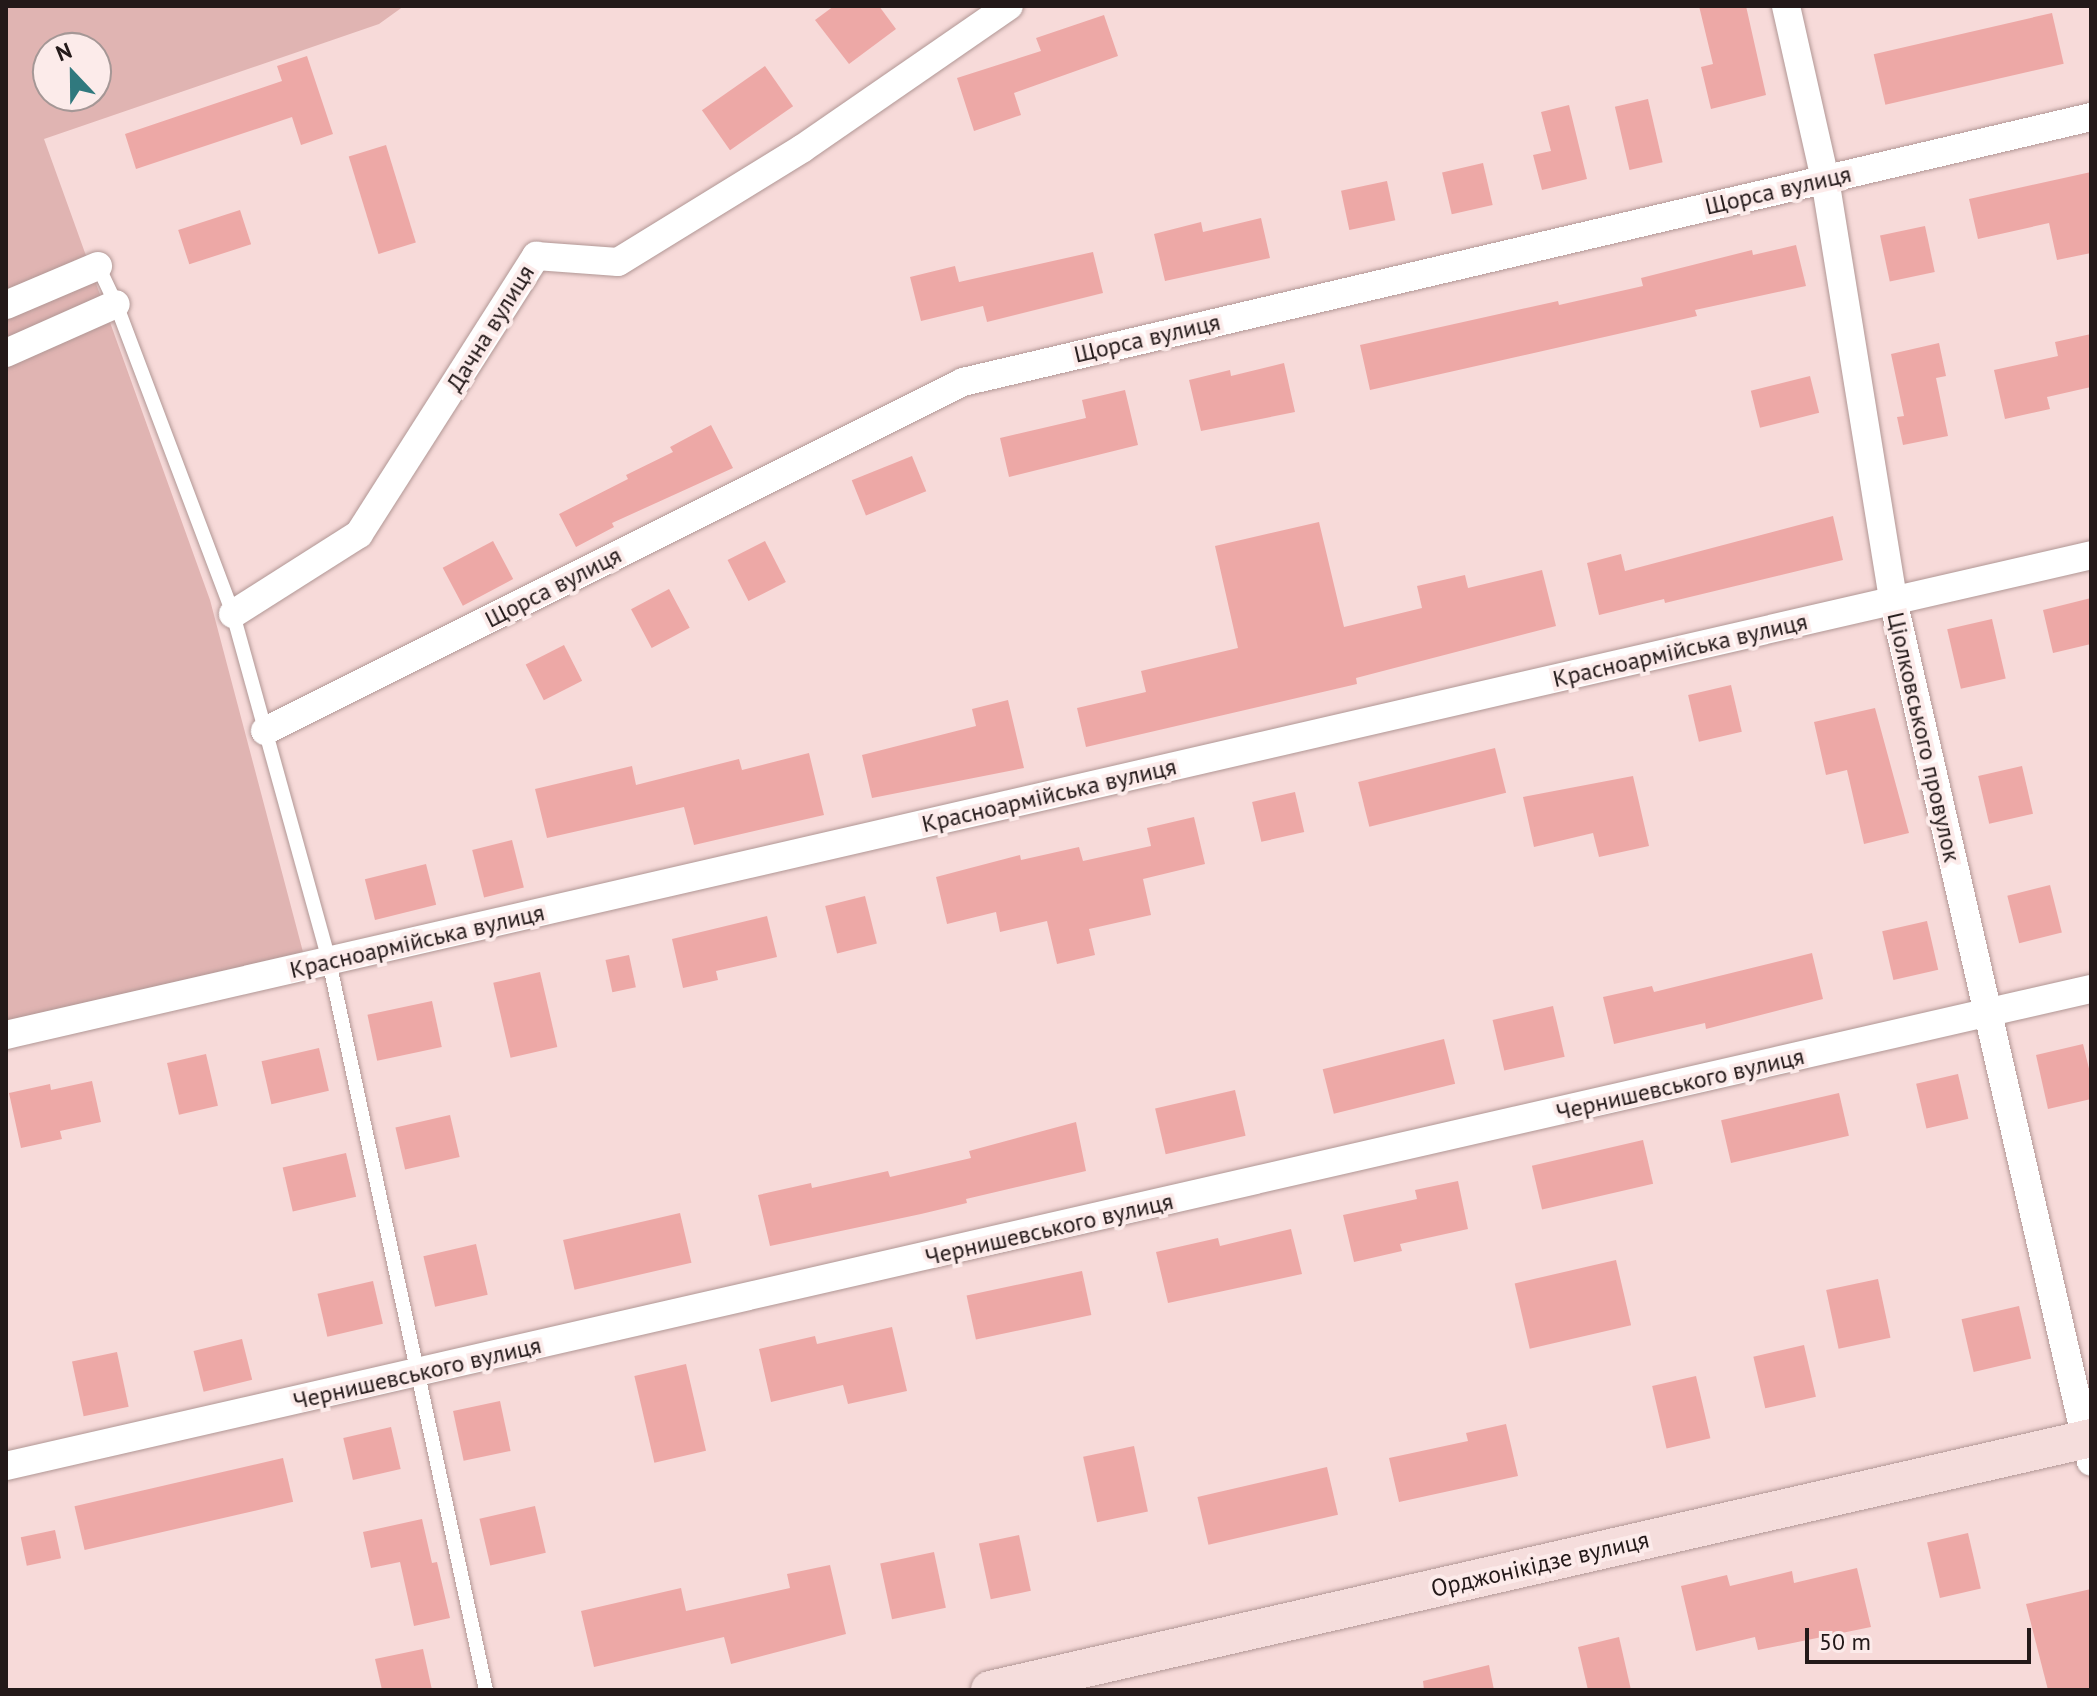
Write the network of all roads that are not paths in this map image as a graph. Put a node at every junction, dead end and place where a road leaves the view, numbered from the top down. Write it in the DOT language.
graph roads {
  1 [pos="1009,6"];
  2 [pos="1786,6"];
  3 [pos="2091,117"];
  4 [pos="1825,179"];
  5 [pos="98,266"];
  6 [pos="116,304"];
  7 [pos="6,305"];
  8 [pos="6,353"];
  9 [pos="2091,555"];
  10 [pos="1893,600"];
  11 [pos="233,614"];
  12 [pos="265,731"];
  13 [pos="329,961"];
  14 [pos="2091,989"];
  15 [pos="1987,1013"];
  16 [pos="6,1035"];
  17 [pos="417,1374"];
  18 [pos="2089,1447"];
  19 [pos="6,1466"];
  20 [pos="486,1690"];
  21 [pos="990,1690"];
  1 -- 11 [label="street, Дачна вулиця"];
  2 -- 4 [label="street, Ціолковського провулок"];
  3 -- 4 [label="street, Щорса вулиця"];
  4 -- 10 [label="street, Ціолковського провулок"];
  4 -- 12 [label="street, Щорса вулиця"];
  5 -- 6 [label="lane"];
  5 -- 7 [label="street"];
  6 -- 8 [label="street"];
  6 -- 11 [label="lane"];
  9 -- 10 [label="street, Красноармійська вулиця"];
  10 -- 13 [label="street, Красноармійська вулиця"];
  10 -- 15 [label="street, Ціолковського провулок"];
  11 -- 12 [label="lane"];
  12 -- 13 [label="lane"];
  13 -- 16 [label="street, Красноармійська вулиця"];
  13 -- 17 [label="lane"];
  14 -- 15 [label="street, Чернишевського вулиця"];
  15 -- 17 [label="street, Чернишевського вулиця"];
  15 -- 18 [label="street, Ціолковського провулок"];
  17 -- 19 [label="street, Чернишевського вулиця"];
  17 -- 20 [label="lane"];
  18 -- 21 [label="main road, Орджонікідзе вулиця"];
}
